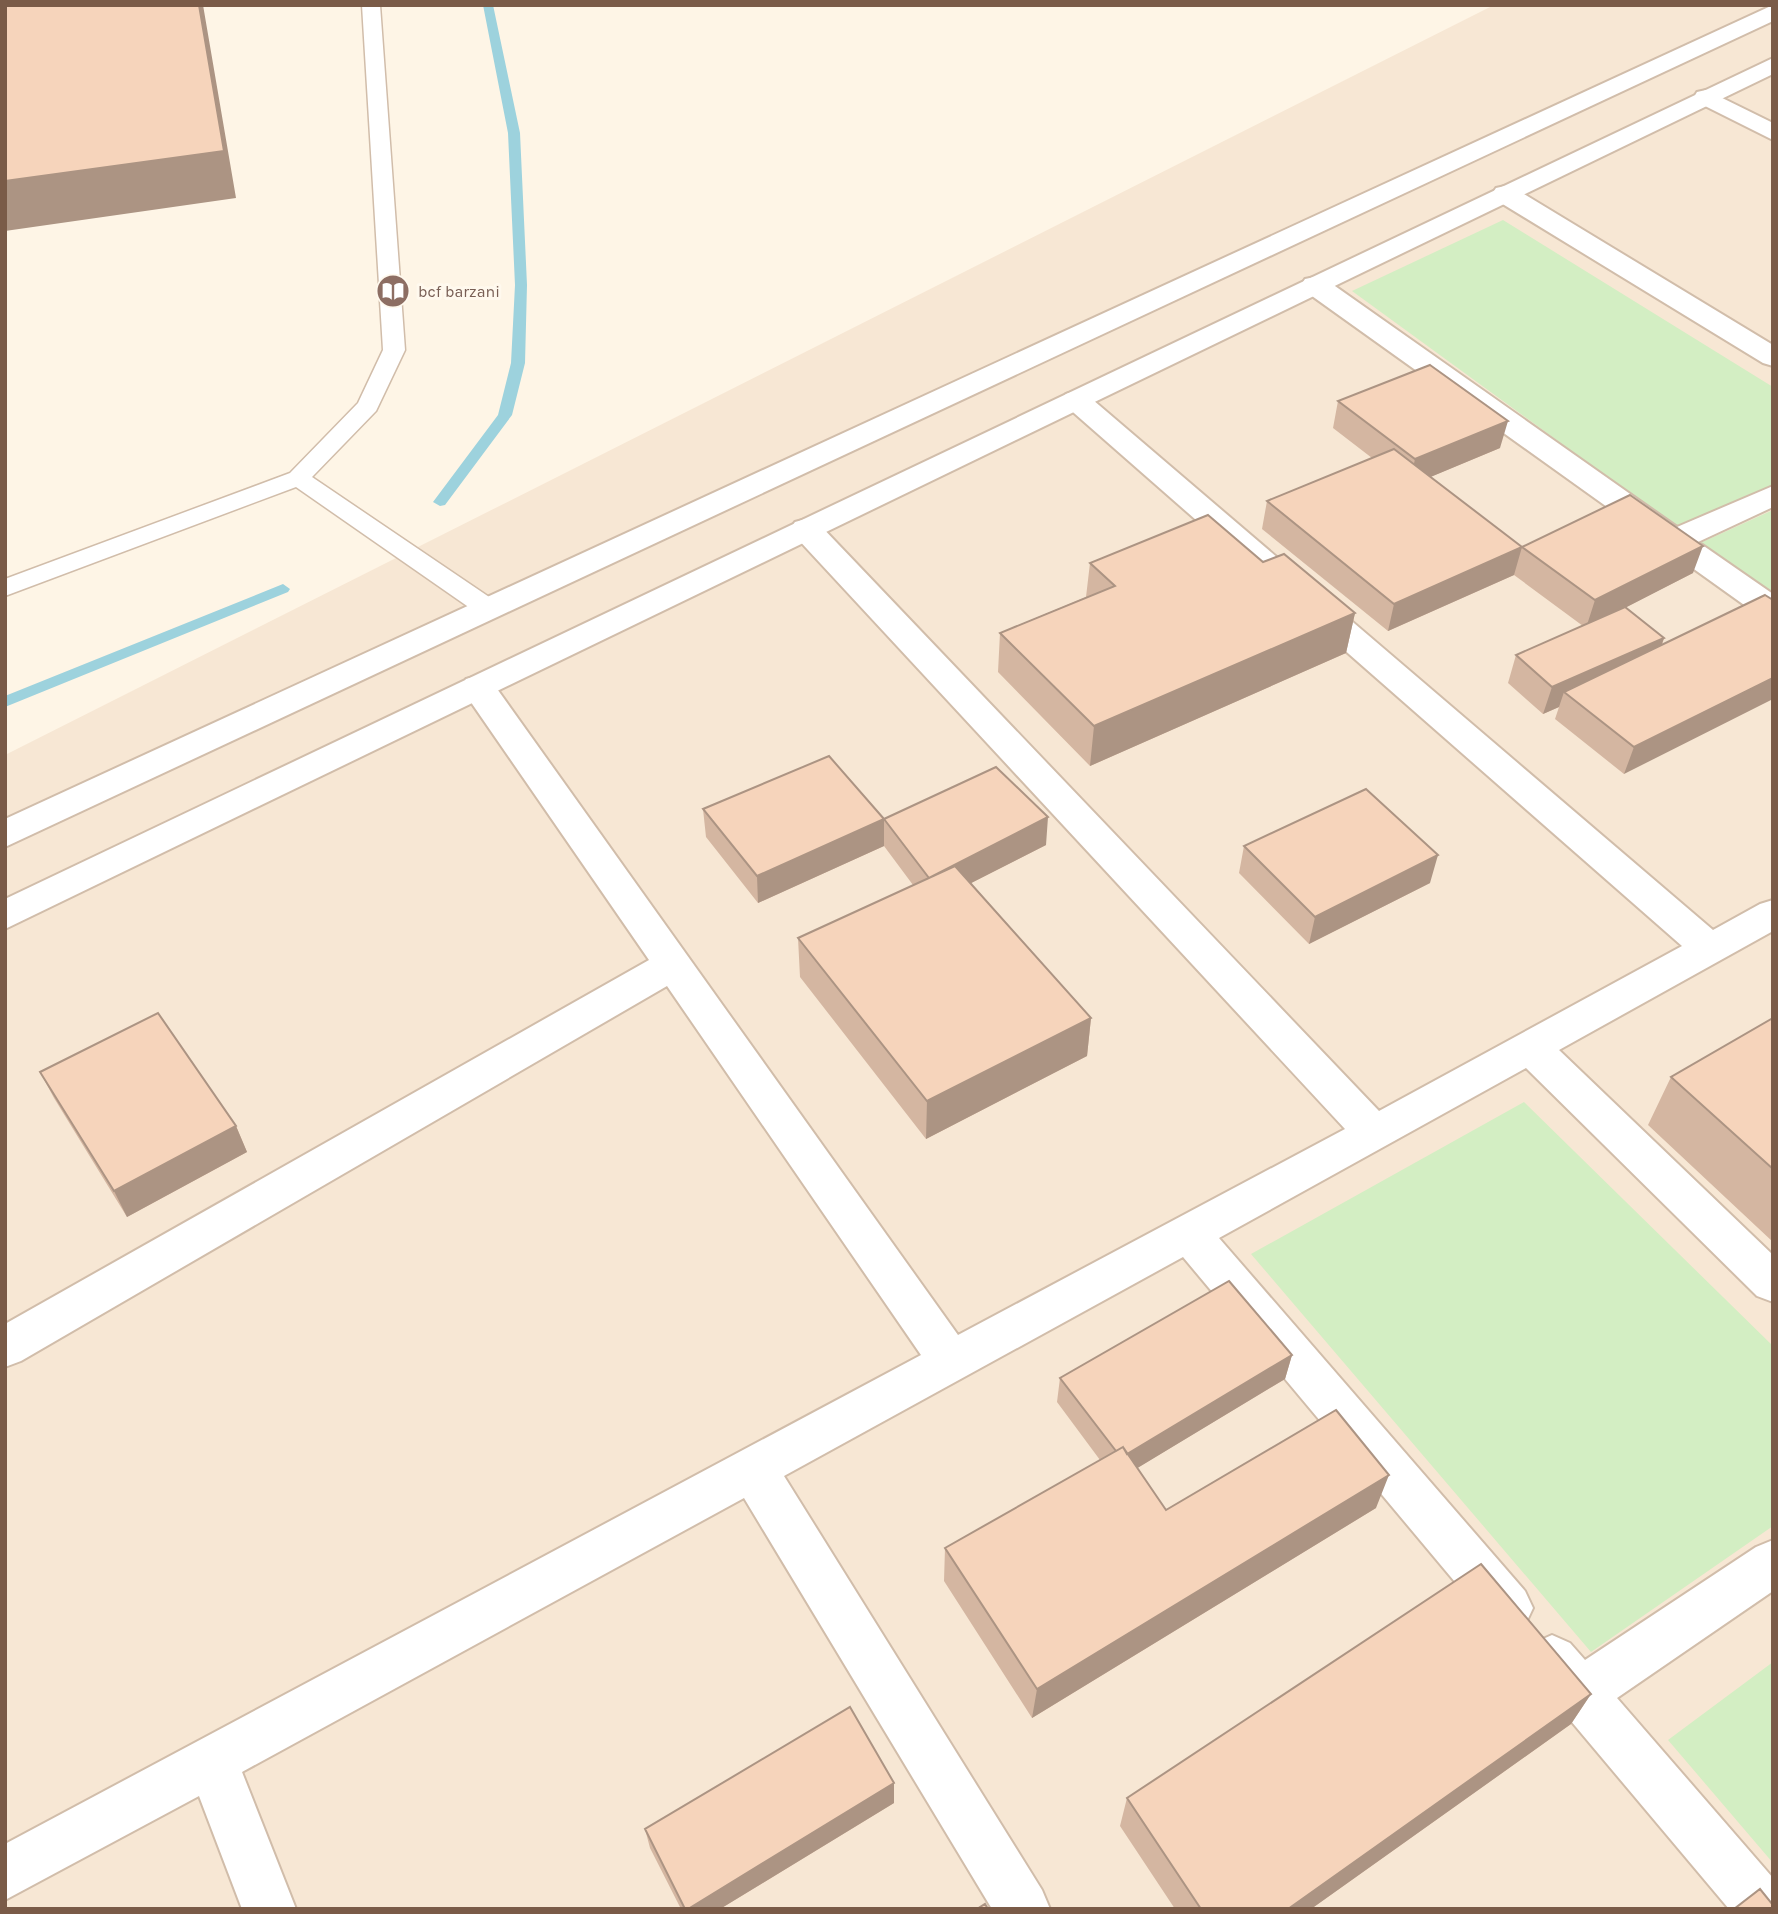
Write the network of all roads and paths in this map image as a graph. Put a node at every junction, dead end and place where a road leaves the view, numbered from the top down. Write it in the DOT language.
graph roads {
  1 [pos="371,5"];
  2 [pos="1773,12"];
  3 [pos="1773,65"];
  4 [pos="1706,97"];
  5 [pos="1773,134"];
  6 [pos="1505,194"];
  7 [pos="1370,229"];
  8 [pos="1315,285"];
  9 [pos="1773,358"];
  10 [pos="1076,400"];
  11 [pos="298,478"];
  12 [pos="1773,495"];
  13 [pos="806,530"];
  14 [pos="1676,540"];
  15 [pos="5,588"];
  16 [pos="489,609"];
  17 [pos="1773,610"];
  18 [pos="478,687"];
  19 [pos="5,834"];
  20 [pos="1773,914"];
  21 [pos="5,915"];
  22 [pos="1711,950"];
  23 [pos="671,965"];
  24 [pos="1531,1048"];
  25 [pos="1374,1133"];
  26 [pos="1189,1233"];
  27 [pos="1773,1283"];
  28 [pos="5,1347"];
  29 [pos="951,1362"];
  30 [pos="753,1469"];
  31 [pos="1773,1563"];
  32 [pos="1580,1693"];
  33 [pos="212,1761"];
  34 [pos="5,1873"];
  35 [pos="269,1909"];
  36 [pos="1023,1909"];
  37 [pos="1764,1909"];
  1 -- 11 [label="lane"];
  2 -- 7 [label="street"];
  3 -- 4 [label="street"];
  4 -- 5 [label="street"];
  4 -- 6 [label="street"];
  6 -- 7 [label="street"];
  6 -- 9 [label="street"];
  7 -- 8 [label="street"];
  7 -- 16 [label="street"];
  8 -- 10 [label="street"];
  8 -- 14 [label="street"];
  10 -- 13 [label="street"];
  10 -- 22 [label="street"];
  11 -- 15 [label="lane"];
  11 -- 16 [label="lane"];
  12 -- 14 [label="street"];
  13 -- 18 [label="street"];
  13 -- 25 [label="street"];
  14 -- 17 [label="street"];
  16 -- 19 [label="street"];
  18 -- 21 [label="street"];
  18 -- 23 [label="street"];
  20 -- 22 [label="street"];
  22 -- 24 [label="street"];
  23 -- 28 [label="street"];
  23 -- 29 [label="street"];
  24 -- 25 [label="street"];
  24 -- 27 [label="street"];
  25 -- 26 [label="street"];
  26 -- 29 [label="street"];
  26 -- 32 [label="street"];
  29 -- 30 [label="street"];
  30 -- 33 [label="street"];
  30 -- 36 [label="street"];
  31 -- 32 [label="street"];
  32 -- 37 [label="street"];
  33 -- 34 [label="street"];
  33 -- 35 [label="street"];
}
